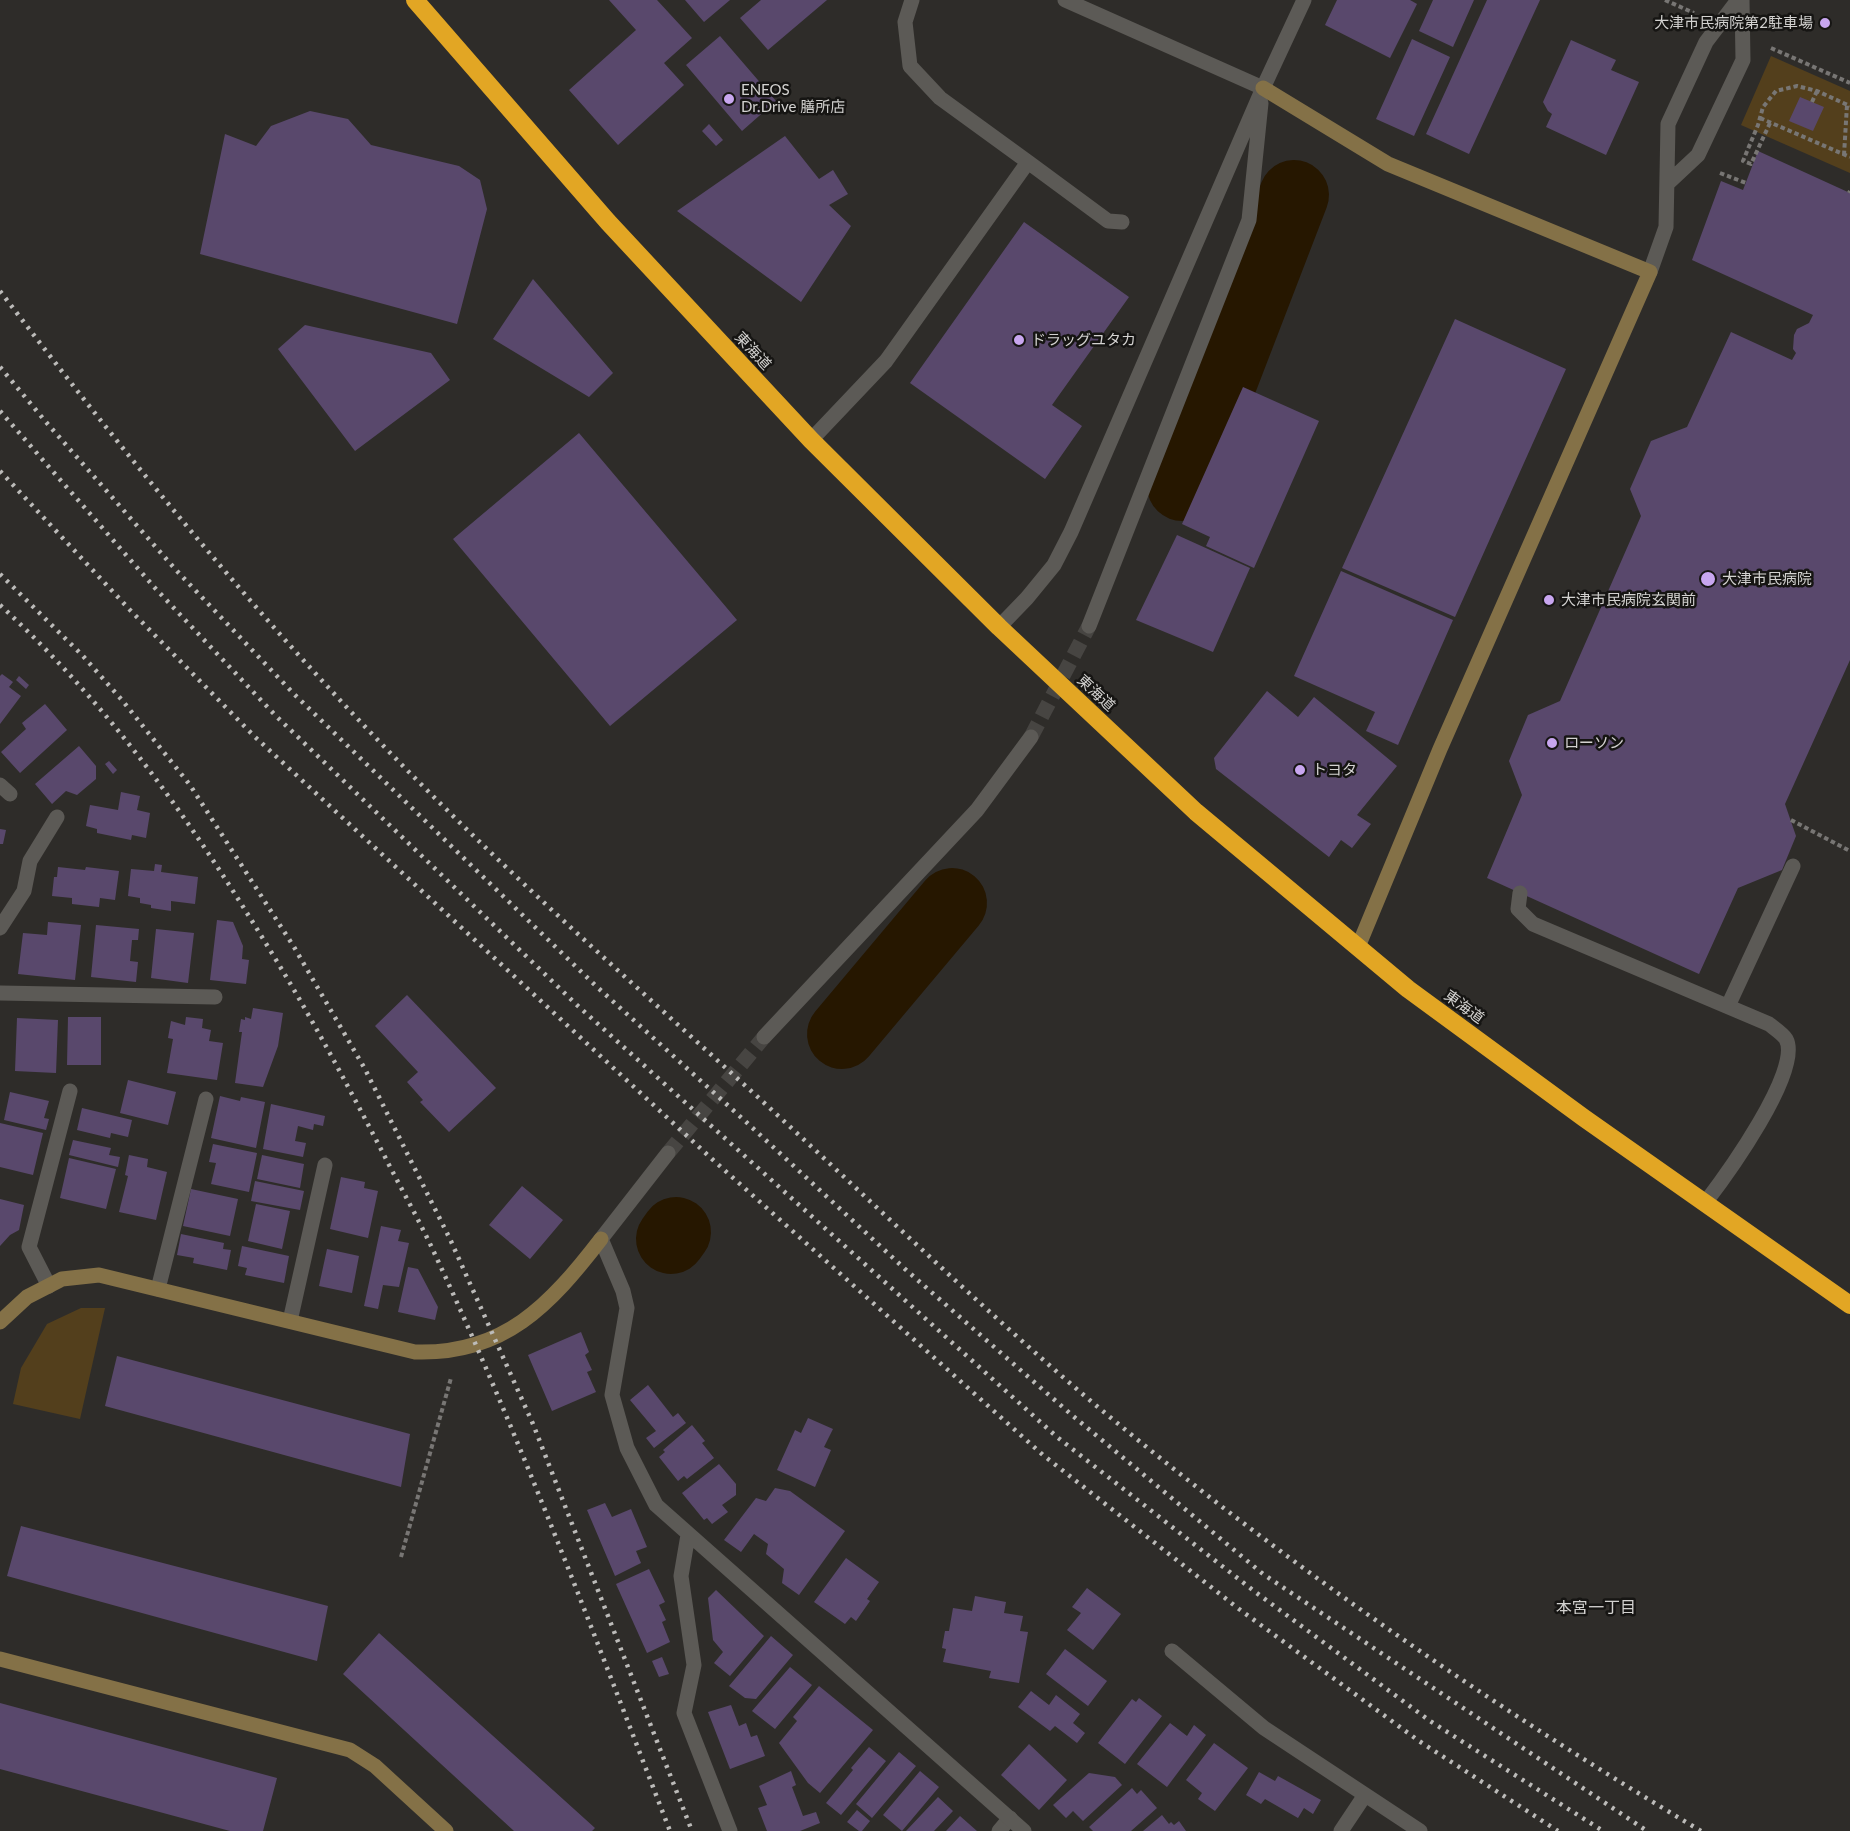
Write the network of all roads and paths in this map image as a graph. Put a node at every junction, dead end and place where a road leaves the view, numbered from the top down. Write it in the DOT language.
graph roads {
  1 [pos="415,0"];
  2 [pos="912,0"];
  3 [pos="1065,0"];
  4 [pos="1304,0"];
  5 [pos="1665,0"];
  6 [pos="1740,0"];
  7 [pos="1697,14"];
  8 [pos="1766,45"];
  9 [pos="1850,83"];
  10 [pos="1263,88"];
  11 [pos="1817,91"];
  12 [pos="1812,102"];
  13 [pos="1848,106"];
  14 [pos="1760,118"];
  15 [pos="1770,123"];
  16 [pos="1844,155"];
  17 [pos="1850,157"];
  18 [pos="1028,162"];
  19 [pos="1667,184"];
  20 [pos="1122,222"];
  21 [pos="1650,272"];
  22 [pos="811,440"];
  23 [pos="1089,626"];
  24 [pos="999,627"];
  25 [pos="1031,737"];
  26 [pos="57,817"];
  27 [pos="1791,820"];
  28 [pos="1850,851"];
  29 [pos="1794,866"];
  30 [pos="1520,893"];
  31 [pos="0,928"];
  32 [pos="1358,947"];
  33 [pos="0,993"];
  34 [pos="216,997"];
  35 [pos="1728,1006"];
  36 [pos="764,1038"];
  37 [pos="70,1091"];
  38 [pos="206,1099"];
  39 [pos="668,1153"];
  40 [pos="325,1165"];
  41 [pos="1705,1203"];
  42 [pos="601,1239"];
  43 [pos="49,1286"];
  44 [pos="158,1289"];
  45 [pos="1850,1305"];
  46 [pos="290,1321"];
  47 [pos="0,1322"];
  48 [pos="453,1350"];
  49 [pos="688,1535"];
  50 [pos="401,1557"];
  51 [pos="1172,1651"];
  52 [pos="0,1659"];
  53 [pos="1365,1796"];
  54 [pos="1010,1818"];
  55 [pos="446,1831"];
  56 [pos="730,1831"];
  57 [pos="999,1831"];
  58 [pos="1024,1831"];
  59 [pos="1341,1831"];
  60 [pos="1420,1831"];
  1 -- 22 [label="highway, 東海道"];
  2 -- 18 [label="street"];
  3 -- 10 [label="street"];
  4 -- 10 [label="street"];
  5 -- 7 [label="path"];
  6 -- 19 [label="street"];
  6 -- 19 [label="street"];
  8 -- 9 [label="path"];
  10 -- 21 [label="street"];
  10 -- 23 [label="street"];
  10 -- 24 [label="street"];
  11 -- 12 [label="path"];
  11 -- 13 [label="path"];
  11 -- 14 [label="path"];
  13 -- 16 [label="path"];
  14 -- 15 [label="path"];
  14 -- 15 [label="path"];
  15 -- 16 [label="path"];
  16 -- 17 [label="path"];
  18 -- 20 [label="street"];
  18 -- 22 [label="street"];
  19 -- 21 [label="street"];
  21 -- 32 [label="street"];
  22 -- 24 [label="highway, 東海道"];
  24 -- 32 [label="highway, 東海道"];
  25 -- 36 [label="street"];
  26 -- 31 [label="street"];
  27 -- 28 [label="path"];
  29 -- 35 [label="street"];
  30 -- 35 [label="street"];
  32 -- 41 [label="highway, 東海道"];
  33 -- 34 [label="street"];
  35 -- 41 [label="street"];
  37 -- 43 [label="street"];
  38 -- 44 [label="street"];
  39 -- 42 [label="street"];
  40 -- 46 [label="street"];
  41 -- 45 [label="highway, 東海道"];
  42 -- 48 [label="street"];
  42 -- 49 [label="street"];
  43 -- 44 [label="street"];
  43 -- 47 [label="street"];
  44 -- 46 [label="street"];
  46 -- 48 [label="street"];
  48 -- 50 [label="path"];
  49 -- 54 [label="street"];
  49 -- 56 [label="street"];
  51 -- 53 [label="street"];
  52 -- 55 [label="street"];
  53 -- 59 [label="street"];
  53 -- 60 [label="street"];
  54 -- 57 [label="street"];
  54 -- 58 [label="street"];
}
